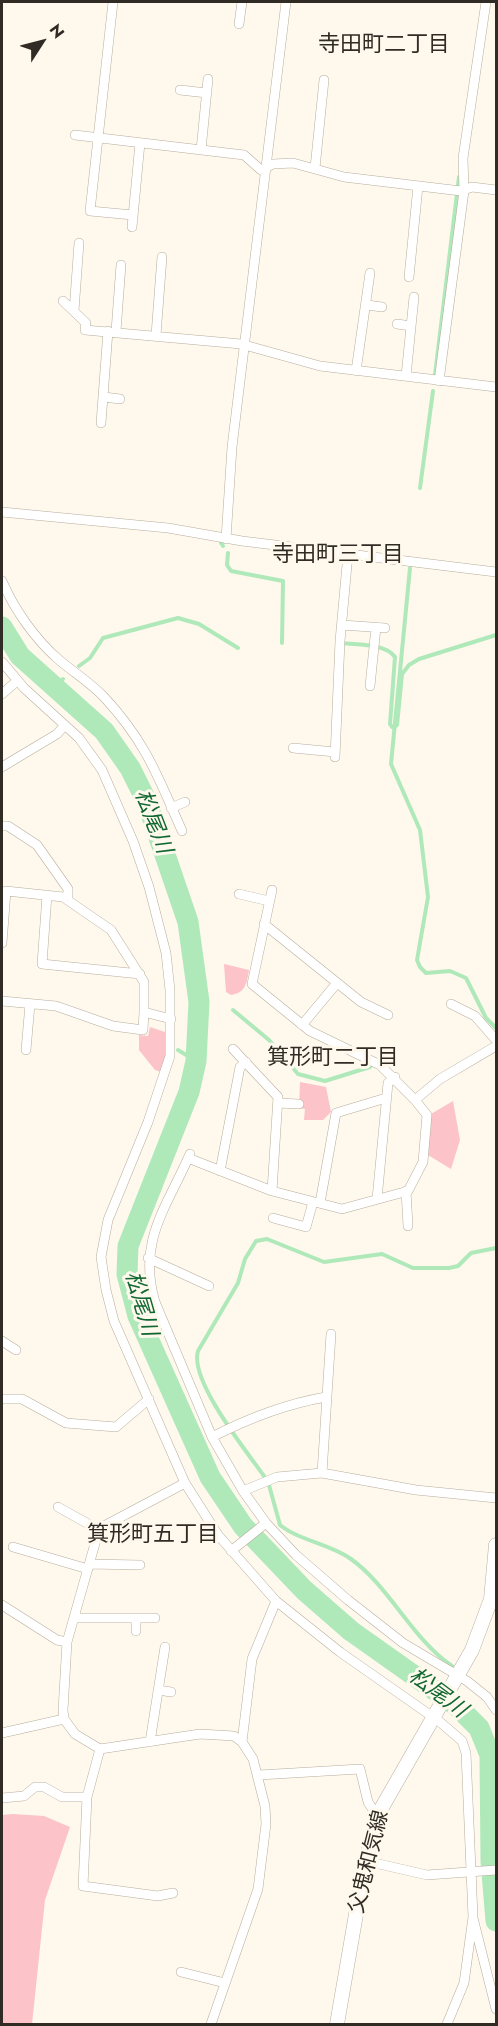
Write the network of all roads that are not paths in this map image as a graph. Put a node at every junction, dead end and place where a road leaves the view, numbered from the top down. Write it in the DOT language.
graph roads {
  1 [pos="113,2"];
  2 [pos="242,2"];
  3 [pos="286,2"];
  4 [pos="486,2"];
  5 [pos="239,24"];
  6 [pos="208,79"];
  7 [pos="324,80"];
  8 [pos="180,90"];
  9 [pos="207,93"];
  10 [pos="75,135"];
  11 [pos="98,138"];
  12 [pos="140,143"];
  13 [pos="201,150"];
  14 [pos="267,167"];
  15 [pos="315,168"];
  16 [pos="418,186"];
  17 [pos="496,190"];
  18 [pos="460,191"];
  19 [pos="133,215"];
  20 [pos="132,227"];
  21 [pos="79,243"];
  22 [pos="162,257"];
  23 [pos="121,265"];
  24 [pos="370,273"];
  25 [pos="409,277"];
  26 [pos="414,297"];
  27 [pos="63,301"];
  28 [pos="367,305"];
  29 [pos="382,307"];
  30 [pos="74,311"];
  31 [pos="396,324"];
  32 [pos="411,326"];
  33 [pos="112,331"];
  34 [pos="156,335"];
  35 [pos="245,346"];
  36 [pos="356,371"];
  37 [pos="406,376"];
  38 [pos="439,381"];
  39 [pos="496,387"];
  40 [pos="104,397"];
  41 [pos="120,399"];
  42 [pos="101,423"];
  43 [pos="2,512"];
  44 [pos="226,539"];
  45 [pos="348,554"];
  46 [pos="496,572"];
  47 [pos="2,581"];
  48 [pos="342,625"];
  49 [pos="2,663"];
  50 [pos="372,676"];
  51 [pos="382,677"];
  52 [pos="17,681"];
  53 [pos="370,686"];
  54 [pos="2,694"];
  55 [pos="65,725"];
  56 [pos="293,748"];
  57 [pos="2,767"];
  58 [pos="185,802"];
  59 [pos="171,808"];
  60 [pos="2,826"];
  61 [pos="182,831"];
  62 [pos="272,890"];
  63 [pos="4,891"];
  64 [pos="239,894"];
  65 [pos="47,895"];
  66 [pos="68,900"];
  67 [pos="269,901"];
  68 [pos="264,924"];
  69 [pos="2,943"];
  70 [pos="140,974"];
  71 [pos="337,983"];
  72 [pos="2,1001"];
  73 [pos="30,1004"];
  74 [pos="451,1004"];
  75 [pos="144,1012"];
  76 [pos="388,1015"];
  77 [pos="171,1019"];
  78 [pos="302,1025"];
  79 [pos="496,1040"];
  80 [pos="496,1046"];
  81 [pos="233,1049"];
  82 [pos="26,1050"];
  83 [pos="246,1062"];
  84 [pos="395,1077"];
  85 [pos="386,1098"];
  86 [pos="415,1100"];
  87 [pos="278,1103"];
  88 [pos="299,1104"];
  89 [pos="220,1171"];
  90 [pos="272,1191"];
  91 [pos="406,1191"];
  92 [pos="377,1198"];
  93 [pos="317,1202"];
  94 [pos="273,1218"];
  95 [pos="408,1226"];
  96 [pos="148,1258"];
  97 [pos="209,1286"];
  98 [pos="331,1334"];
  99 [pos="2,1341"];
  100 [pos="16,1350"];
  101 [pos="326,1397"];
  102 [pos="2,1399"];
  103 [pos="149,1399"];
  104 [pos="212,1437"];
  105 [pos="322,1473"];
  106 [pos="185,1483"];
  107 [pos="243,1491"];
  108 [pos="496,1498"];
  109 [pos="58,1506"];
  110 [pos="265,1524"];
  111 [pos="99,1530"];
  112 [pos="496,1545"];
  113 [pos="13,1547"];
  114 [pos="233,1550"];
  115 [pos="25,1551"];
  116 [pos="22,1562"];
  117 [pos="140,1565"];
  118 [pos="88,1566"];
  119 [pos="276,1601"];
  120 [pos="21,1604"];
  121 [pos="2,1605"];
  122 [pos="16,1613"];
  123 [pos="492,1614"];
  124 [pos="74,1618"];
  125 [pos="136,1618"];
  126 [pos="155,1618"];
  127 [pos="136,1631"];
  128 [pos="67,1642"];
  129 [pos="165,1647"];
  130 [pos="457,1678"];
  131 [pos="158,1690"];
  132 [pos="171,1692"];
  133 [pos="496,1710"];
  134 [pos="434,1715"];
  135 [pos="64,1719"];
  136 [pos="3,1721"];
  137 [pos="4,1733"];
  138 [pos="150,1742"];
  139 [pos="242,1742"];
  140 [pos="100,1749"];
  141 [pos="259,1775"];
  142 [pos="87,1797"];
  143 [pos="2,1798"];
  144 [pos="377,1816"];
  145 [pos="366,1861"];
  146 [pos="471,1870"];
  147 [pos="496,1870"];
  148 [pos="173,1893"];
  149 [pos="473,1917"];
  150 [pos="181,1972"];
  151 [pos="192,1975"];
  152 [pos="225,1983"];
  153 [pos="190,1986"];
  154 [pos="496,2009"];
  155 [pos="211,2025"];
  156 [pos="337,2025"];
  157 [pos="447,2025"];
  1 -- 11 [label="street"];
  2 -- 5 [label="street"];
  3 -- 14 [label="street"];
  4 -- 18 [label="street"];
  6 -- 9 [label="street"];
  7 -- 15 [label="street"];
  8 -- 9 [label="street"];
  9 -- 13 [label="street"];
  10 -- 11 [label="street"];
  11 -- 12 [label="street"];
  11 -- 19 [label="street"];
  12 -- 13 [label="street"];
  12 -- 19 [label="street"];
  13 -- 14 [label="street"];
  14 -- 15 [label="street"];
  14 -- 35 [label="street"];
  15 -- 16 [label="street"];
  16 -- 18 [label="street"];
  16 -- 25 [label="street"];
  17 -- 18 [label="street"];
  18 -- 38 [label="street"];
  19 -- 20 [label="street"];
  21 -- 30 [label="street"];
  22 -- 34 [label="street"];
  23 -- 33 [label="street"];
  24 -- 28 [label="street"];
  26 -- 32 [label="street"];
  27 -- 30 [label="street"];
  28 -- 29 [label="street"];
  28 -- 36 [label="street"];
  30 -- 33 [label="street"];
  31 -- 32 [label="street"];
  32 -- 37 [label="street"];
  33 -- 34 [label="street"];
  33 -- 40 [label="street"];
  34 -- 35 [label="street"];
  35 -- 36 [label="street"];
  35 -- 44 [label="street"];
  36 -- 37 [label="street"];
  37 -- 38 [label="street"];
  38 -- 39 [label="street"];
  40 -- 41 [label="street"];
  40 -- 42 [label="street"];
  43 -- 44 [label="street"];
  44 -- 45 [label="street"];
  45 -- 46 [label="street"];
  45 -- 48 [label="street"];
  47 -- 59 [label="street"];
  48 -- 50 [label="street"];
  48 -- 56 [label="street"];
  49 -- 52 [label="street"];
  50 -- 51 [label="street"];
  50 -- 53 [label="street"];
  52 -- 54 [label="street"];
  52 -- 55 [label="street"];
  55 -- 57 [label="street"];
  55 -- 77 [label="street"];
  58 -- 59 [label="street"];
  59 -- 61 [label="street"];
  60 -- 66 [label="street"];
  62 -- 67 [label="street"];
  63 -- 65 [label="street"];
  63 -- 69 [label="street"];
  64 -- 67 [label="street"];
  65 -- 66 [label="street"];
  65 -- 70 [label="street"];
  66 -- 70 [label="street"];
  67 -- 68 [label="street"];
  68 -- 71 [label="street"];
  68 -- 78 [label="street"];
  70 -- 75 [label="street"];
  71 -- 76 [label="street"];
  71 -- 78 [label="street"];
  72 -- 73 [label="street"];
  73 -- 75 [label="street"];
  73 -- 82 [label="street"];
  74 -- 79 [label="street"];
  75 -- 77 [label="street"];
  77 -- 103 [label="street"];
  78 -- 84 [label="street"];
  80 -- 86 [label="street"];
  81 -- 83 [label="street"];
  83 -- 87 [label="street"];
  83 -- 89 [label="street"];
  84 -- 85 [label="street"];
  84 -- 86 [label="street"];
  85 -- 92 [label="street"];
  85 -- 93 [label="street"];
  86 -- 91 [label="street"];
  87 -- 88 [label="street"];
  87 -- 90 [label="street"];
  89 -- 90 [label="street"];
  89 -- 96 [label="street"];
  90 -- 93 [label="street"];
  91 -- 92 [label="street"];
  91 -- 95 [label="street"];
  92 -- 93 [label="street"];
  93 -- 94 [label="street"];
  96 -- 97 [label="street"];
  96 -- 104 [label="street"];
  98 -- 101 [label="street"];
  99 -- 100 [label="street"];
  101 -- 104 [label="street"];
  101 -- 105 [label="street"];
  102 -- 103 [label="street"];
  103 -- 106 [label="street"];
  104 -- 107 [label="street"];
  105 -- 107 [label="street"];
  105 -- 108 [label="street"];
  106 -- 111 [label="street"];
  106 -- 114 [label="street"];
  107 -- 110 [label="street"];
  109 -- 111 [label="street"];
  110 -- 114 [label="street"];
  110 -- 130 [label="street"];
  111 -- 118 [label="street"];
  112 -- 123 [label="main road, 父鬼和気線"];
  113 -- 115 [label="street"];
  114 -- 119 [label="street"];
  115 -- 116 [label="street"];
  115 -- 118 [label="street"];
  117 -- 118 [label="street"];
  118 -- 124 [label="street"];
  119 -- 134 [label="street"];
  119 -- 139 [label="street"];
  120 -- 122 [label="street"];
  121 -- 122 [label="street"];
  122 -- 128 [label="street"];
  123 -- 130 [label="main road, 父鬼和気線"];
  124 -- 125 [label="street"];
  124 -- 128 [label="street"];
  125 -- 126 [label="street"];
  125 -- 127 [label="street"];
  128 -- 135 [label="street"];
  129 -- 131 [label="street"];
  130 -- 133 [label="street"];
  130 -- 134 [label="main road, 父鬼和気線"];
  131 -- 132 [label="street"];
  131 -- 138 [label="street"];
  134 -- 144 [label="main road, 父鬼和気線"];
  134 -- 146 [label="street"];
  135 -- 137 [label="street"];
  135 -- 140 [label="street"];
  136 -- 137 [label="street"];
  138 -- 139 [label="street"];
  138 -- 140 [label="street"];
  139 -- 141 [label="street"];
  140 -- 142 [label="street"];
  141 -- 144 [label="street"];
  141 -- 152 [label="street"];
  142 -- 143 [label="street"];
  142 -- 148 [label="street"];
  144 -- 145 [label="main road, 父鬼和気線"];
  145 -- 146 [label="street"];
  145 -- 156 [label="main road, 父鬼和気線"];
  146 -- 147 [label="street"];
  146 -- 149 [label="street"];
  149 -- 154 [label="street"];
  149 -- 157 [label="street"];
  150 -- 151 [label="street"];
  151 -- 152 [label="street"];
  151 -- 153 [label="street"];
  152 -- 155 [label="street"];
}
